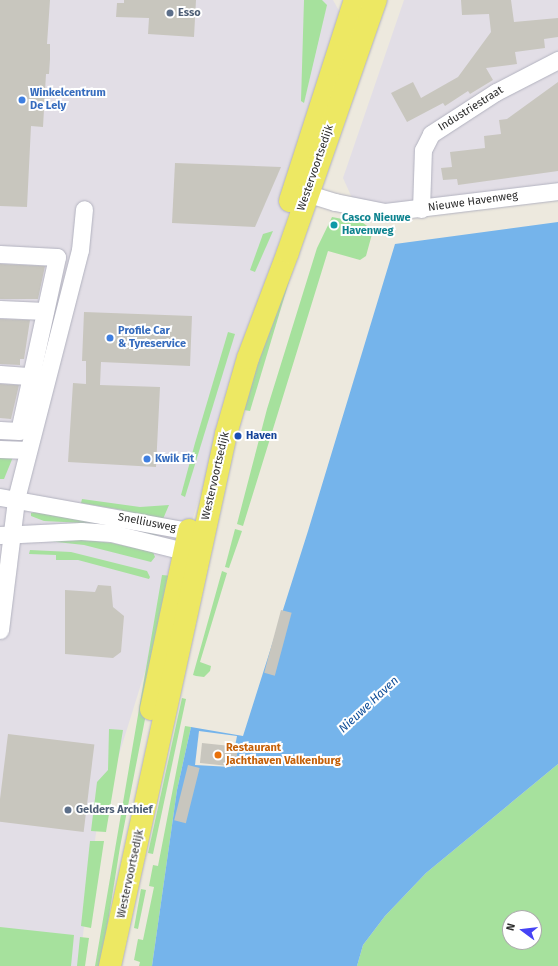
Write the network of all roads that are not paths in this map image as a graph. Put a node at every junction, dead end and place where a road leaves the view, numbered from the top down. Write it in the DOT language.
graph roads {
  1 [pos="355,0"];
  2 [pos="376,0"];
  3 [pos="558,60"];
  4 [pos="558,191"];
  5 [pos="306,193"];
  6 [pos="84,209"];
  7 [pos="422,209"];
  8 [pos="0,254"];
  9 [pos="0,309"];
  10 [pos="45,311"];
  11 [pos="0,374"];
  12 [pos="31,376"];
  13 [pos="0,430"];
  14 [pos="0,448"];
  15 [pos="28,450"];
  16 [pos="8,498"];
  17 [pos="6,535"];
  18 [pos="191,542"];
  19 [pos="0,630"];
  20 [pos="109,966"];
  1 -- 5 [label="main road, Westervoortsedijk"];
  2 -- 5 [label="main road, Westervoortsedijk"];
  3 -- 7 [label="street, Industriestraat"];
  4 -- 7 [label="street, Nieuwe Havenweg"];
  5 -- 7 [label="street, Nieuwe Havenweg"];
  5 -- 18 [label="main road, Westervoortsedijk"];
  6 -- 15 [label="street"];
  8 -- 10 [label="street"];
  9 -- 10 [label="street"];
  10 -- 12 [label="street"];
  11 -- 12 [label="street"];
  12 -- 13 [label="street"];
  14 -- 15 [label="street"];
  15 -- 16 [label="street"];
  16 -- 17 [label="street"];
  16 -- 18 [label="street, Snelliusweg"];
  17 -- 18 [label="street, Snelliusweg"];
  17 -- 19 [label="street"];
  18 -- 20 [label="main road, Westervoortsedijk"];
}
